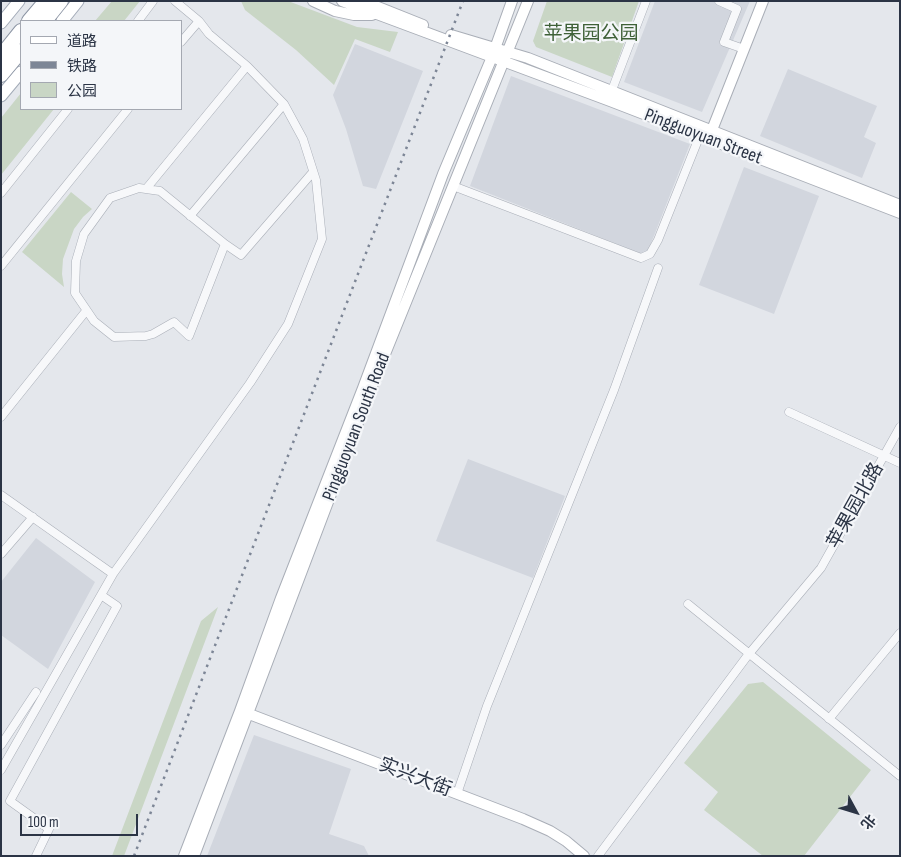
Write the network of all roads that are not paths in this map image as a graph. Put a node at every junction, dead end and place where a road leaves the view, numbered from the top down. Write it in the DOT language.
graph roads {
  1 [pos="19,1"];
  2 [pos="46,1"];
  3 [pos="61,1"];
  4 [pos="78,1"];
  5 [pos="153,1"];
  6 [pos="175,1"];
  7 [pos="313,1"];
  8 [pos="342,1"];
  9 [pos="363,1"];
  10 [pos="512,1"];
  11 [pos="528,1"];
  12 [pos="646,1"];
  13 [pos="720,1"];
  14 [pos="763,1"];
  15 [pos="377,15"];
  16 [pos="31,20"];
  17 [pos="46,20"];
  18 [pos="63,20"];
  19 [pos="139,20"];
  20 [pos="199,21"];
  21 [pos="1,23"];
  22 [pos="20,32"];
  23 [pos="182,41"];
  24 [pos="744,49"];
  25 [pos="20,52"];
  26 [pos="493,53"];
  27 [pos="1,56"];
  28 [pos="506,57"];
  29 [pos="247,66"];
  30 [pos="20,73"];
  31 [pos="1,76"];
  32 [pos="612,90"];
  33 [pos="1,96"];
  34 [pos="284,104"];
  35 [pos="67,110"];
  36 [pos="127,110"];
  37 [pos="707,135"];
  38 [pos="313,172"];
  39 [pos="453,186"];
  40 [pos="146,189"];
  41 [pos="1,193"];
  42 [pos="900,205"];
  43 [pos="900,213"];
  44 [pos="190,216"];
  45 [pos="225,244"];
  46 [pos="1,252"];
  47 [pos="8,257"];
  48 [pos="1,266"];
  49 [pos="658,268"];
  50 [pos="86,311"];
  51 [pos="789,412"];
  52 [pos="1,416"];
  53 [pos="900,427"];
  54 [pos="884,455"];
  55 [pos="900,463"];
  56 [pos="1,494"];
  57 [pos="33,517"];
  58 [pos="1,554"];
  59 [pos="113,574"];
  60 [pos="101,595"];
  61 [pos="688,604"];
  62 [pos="900,634"];
  63 [pos="748,655"];
  64 [pos="36,692"];
  65 [pos="245,713"];
  66 [pos="829,719"];
  67 [pos="1,746"];
  68 [pos="1,770"];
  69 [pos="900,776"];
  70 [pos="457,794"];
  71 [pos="36,856"];
  72 [pos="184,856"];
  73 [pos="194,856"];
  74 [pos="584,856"];
  75 [pos="598,856"];
  1 -- 21 [label="main road"];
  2 -- 16 [label="highway"];
  3 -- 17 [label="highway"];
  4 -- 18 [label="main road"];
  5 -- 19 [label="street"];
  6 -- 20 [label="street"];
  7 -- 15 [label="main road"];
  8 -- 15 [label="main road"];
  9 -- 26 [label="main road"];
  10 -- 26 [label="main road, Pingguoyuan South Road"];
  11 -- 28 [label="main road, Pingguoyuan South Road"];
  12 -- 32 [label="street"];
  13 -- 24 [label="street"];
  14 -- 24 [label="main road"];
  15 -- 26 [label="main road"];
  20 -- 23 [label="street"];
  20 -- 29 [label="street"];
  22 -- 27 [label="highway"];
  24 -- 37 [label="main road"];
  25 -- 31 [label="highway"];
  26 -- 28 [label="main road"];
  26 -- 65 [label="main road, Pingguoyuan South Road"];
  28 -- 32 [label="main road, Pingguoyuan Street"];
  28 -- 37 [label="main road, Pingguoyuan Street"];
  28 -- 39 [label="main road, Pingguoyuan South Road"];
  29 -- 34 [label="street"];
  29 -- 40 [label="street"];
  30 -- 33 [label="main road"];
  32 -- 37 [label="main road, Pingguoyuan Street"];
  34 -- 38 [label="street"];
  34 -- 44 [label="street"];
  35 -- 41 [label="street"];
  36 -- 47 [label="street"];
  37 -- 39 [label="street"];
  37 -- 42 [label="main road, Pingguoyuan Street"];
  37 -- 43 [label="main road, Pingguoyuan Street"];
  38 -- 45 [label="street"];
  38 -- 59 [label="street"];
  39 -- 65 [label="main road, Pingguoyuan South Road"];
  40 -- 44 [label="street"];
  40 -- 50 [label="street"];
  44 -- 45 [label="street"];
  45 -- 50 [label="street"];
  46 -- 47 [label="street"];
  47 -- 48 [label="street"];
  49 -- 70 [label="street"];
  50 -- 52 [label="street"];
  51 -- 54 [label="street"];
  53 -- 54 [label="street, 苹果园北路"];
  54 -- 55 [label="street"];
  54 -- 63 [label="street, 苹果园北路"];
  56 -- 57 [label="street"];
  57 -- 58 [label="street"];
  57 -- 59 [label="street"];
  59 -- 60 [label="street"];
  60 -- 68 [label="street"];
  60 -- 71 [label="street"];
  61 -- 63 [label="street"];
  62 -- 66 [label="street"];
  63 -- 66 [label="street"];
  63 -- 75 [label="street, 苹果园北路"];
  64 -- 67 [label="street"];
  65 -- 70 [label="main road, 实兴大街"];
  65 -- 72 [label="main road, Pingguoyuan South Road"];
  65 -- 73 [label="main road, Pingguoyuan South Road"];
  66 -- 69 [label="street"];
  70 -- 74 [label="main road, 实兴大街"];
}
